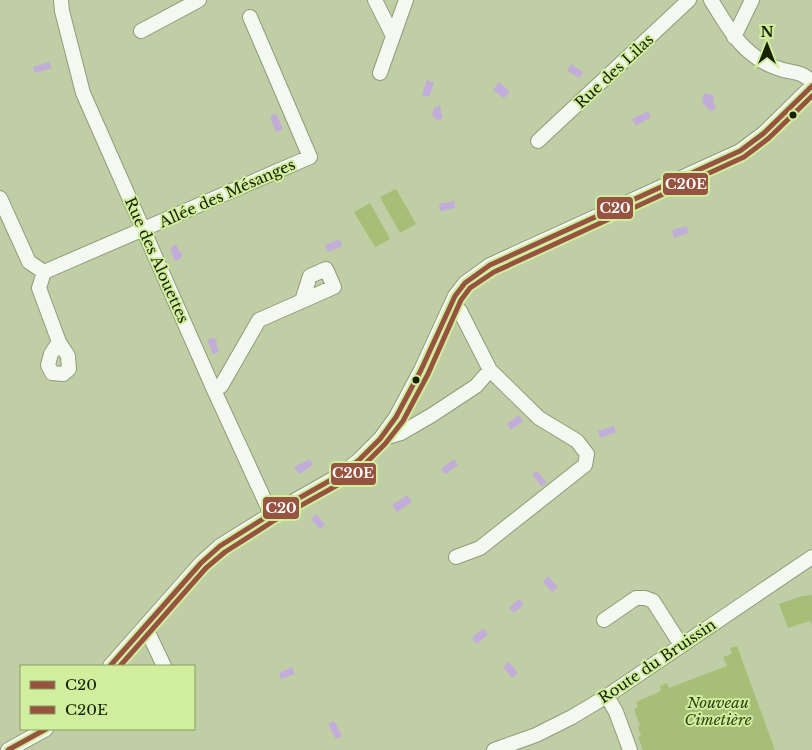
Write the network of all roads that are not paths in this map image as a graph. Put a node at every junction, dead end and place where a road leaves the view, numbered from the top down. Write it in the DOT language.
graph roads {
  1 [pos="61,0"];
  2 [pos="199,0"];
  3 [pos="375,0"];
  4 [pos="406,0"];
  5 [pos="689,0"];
  6 [pos="711,0"];
  7 [pos="752,0"];
  8 [pos="250,17"];
  9 [pos="141,31"];
  10 [pos="393,36"];
  11 [pos="734,37"];
  12 [pos="380,73"];
  13 [pos="812,82"];
  14 [pos="812,86"];
  15 [pos="538,141"];
  16 [pos="0,198"];
  17 [pos="143,230"];
  18 [pos="44,272"];
  19 [pos="302,301"];
  20 [pos="452,303"];
  21 [pos="59,342"];
  22 [pos="490,370"];
  23 [pos="214,390"];
  24 [pos="380,439"];
  25 [pos="272,514"];
  26 [pos="812,556"];
  27 [pos="456,557"];
  28 [pos="604,620"];
  29 [pos="145,626"];
  30 [pos="681,645"];
  31 [pos="111,665"];
  32 [pos="164,665"];
  33 [pos="607,696"];
  34 [pos="44,730"];
  35 [pos="8,750"];
  36 [pos="494,750"];
  37 [pos="630,750"];
  1 -- 17 [label="street, Rue des Alouettes"];
  2 -- 9 [label="street"];
  3 -- 10 [label="street"];
  4 -- 10 [label="street"];
  5 -- 15 [label="street, Rue des Lilas"];
  6 -- 11 [label="street"];
  7 -- 11 [label="street"];
  8 -- 17 [label="street, Allée des Mésanges"];
  10 -- 12 [label="street"];
  11 -- 13 [label="street"];
  14 -- 20 [label="street"];
  16 -- 18 [label="street"];
  17 -- 18 [label="street"];
  17 -- 23 [label="street, Rue des Alouettes"];
  18 -- 21 [label="street"];
  19 -- 23 [label="street"];
  20 -- 22 [label="street"];
  20 -- 24 [label="street"];
  22 -- 24 [label="street"];
  22 -- 27 [label="street"];
  23 -- 25 [label="street, Rue des Alouettes"];
  24 -- 25 [label="street"];
  25 -- 29 [label="street"];
  26 -- 30 [label="street, Route du Bruissin"];
  28 -- 30 [label="street"];
  29 -- 31 [label="street"];
  29 -- 32 [label="street"];
  30 -- 33 [label="street, Route du Bruissin"];
  33 -- 36 [label="street, Route du Bruissin"];
  33 -- 37 [label="street"];
  34 -- 35 [label="street"];
}
